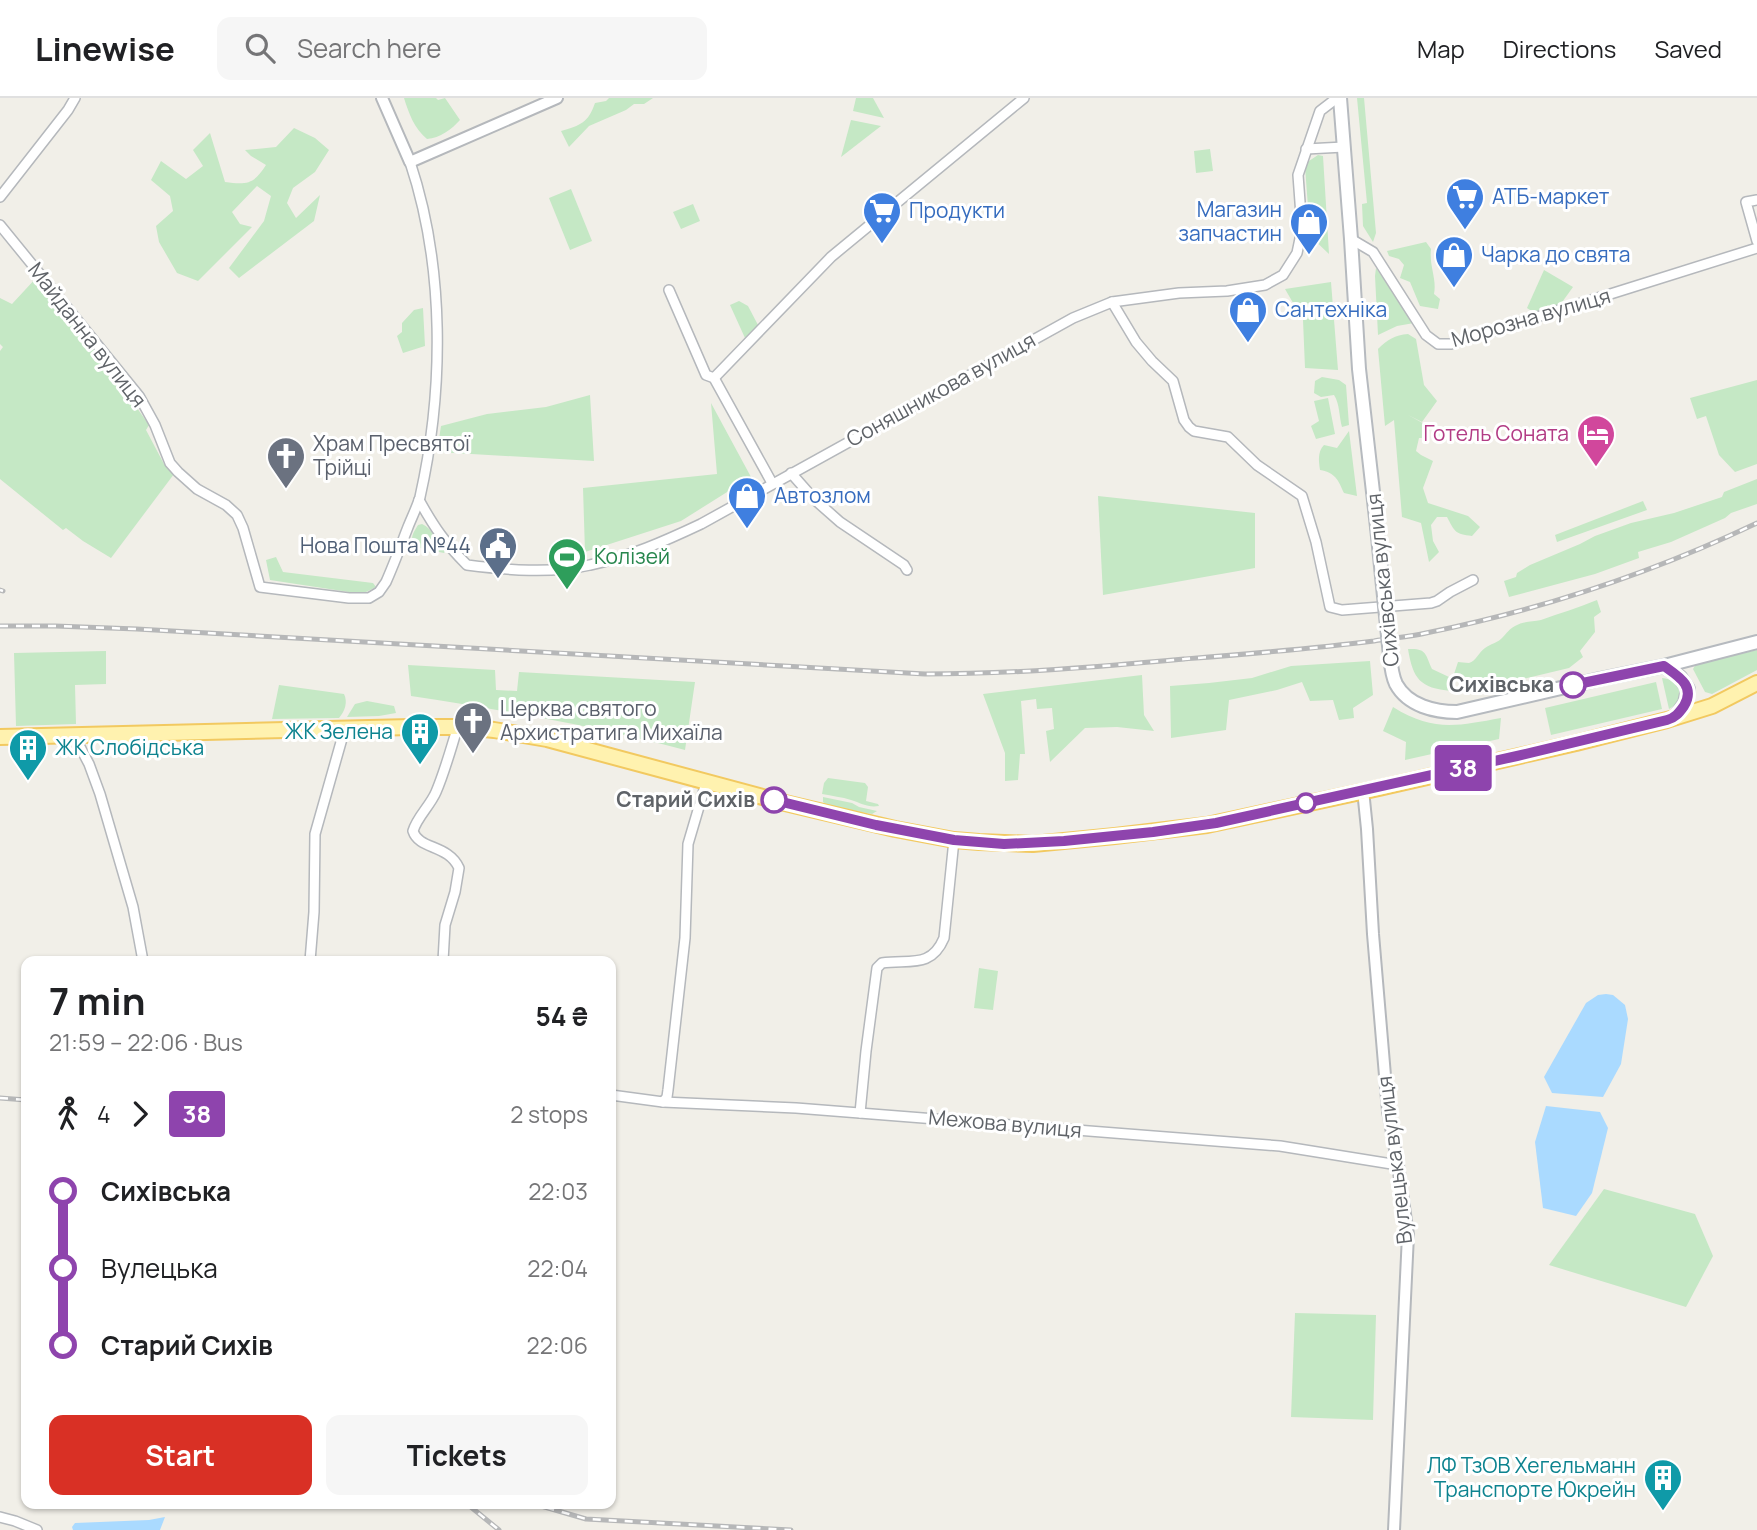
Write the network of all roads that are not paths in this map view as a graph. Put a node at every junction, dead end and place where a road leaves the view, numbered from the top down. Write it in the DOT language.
graph roads {
  1 [pos="75,98"];
  2 [pos="382,98"];
  3 [pos="557,98"];
  4 [pos="1024,98"];
  5 [pos="1338,98"];
  6 [pos="1344,147"];
  7 [pos="1306,149"];
  8 [pos="410,162"];
  9 [pos="0,197"];
  10 [pos="1757,200"];
  11 [pos="0,225"];
  12 [pos="1351,239"];
  13 [pos="1757,242"];
  14 [pos="1757,248"];
  15 [pos="670,290"];
  16 [pos="1112,302"];
  17 [pos="714,378"];
  18 [pos="791,472"];
  19 [pos="772,483"];
  20 [pos="419,500"];
  21 [pos="907,570"];
  22 [pos="1473,580"];
  23 [pos="1757,642"];
  24 [pos="1664,666"];
  25 [pos="1757,683"];
  26 [pos="1675,718"];
  27 [pos="458,726"];
  28 [pos="345,728"];
  29 [pos="78,734"];
  30 [pos="0,737"];
  31 [pos="706,783"];
  32 [pos="1363,790"];
  33 [pos="954,840"];
  34 [pos="142,956"];
  35 [pos="310,956"];
  36 [pos="443,956"];
  37 [pos="616,1097"];
  38 [pos="663,1102"];
  39 [pos="860,1112"];
  40 [pos="1398,1165"];
  41 [pos="0,1517"];
  42 [pos="37,1530"];
  43 [pos="1394,1530"];
  1 -- 9 [label="street"];
  2 -- 8 [label="street"];
  3 -- 8 [label="street"];
  4 -- 17 [label="street"];
  5 -- 6 [label="main road, Сихівська вулиця"];
  5 -- 7 [label="street, Соняшникова вулиця"];
  6 -- 7 [label="street"];
  6 -- 12 [label="main road, Сихівська вулиця"];
  7 -- 16 [label="street, Соняшникова вулиця"];
  8 -- 20 [label="street"];
  10 -- 13 [label="street"];
  11 -- 20 [label="street, Майданна вулиця"];
  12 -- 14 [label="street, Морозна вулиця"];
  12 -- 24 [label="main road, Сихівська вулиця, bridge"];
  15 -- 17 [label="street"];
  16 -- 18 [label="street, Соняшникова вулиця"];
  16 -- 22 [label="street"];
  17 -- 19 [label="street"];
  18 -- 19 [label="street, Соняшникова вулиця"];
  18 -- 21 [label="street"];
  19 -- 20 [label="street, Соняшникова вулиця"];
  23 -- 24 [label="main road, Сихівська вулиця"];
  24 -- 26 [label="main road"];
  25 -- 26 [label="main road"];
  26 -- 32 [label="main road"];
  27 -- 28 [label="main road"];
  27 -- 31 [label="main road"];
  27 -- 36 [label="street"];
  28 -- 29 [label="main road"];
  28 -- 35 [label="street"];
  29 -- 30 [label="main road"];
  29 -- 34 [label="street"];
  31 -- 33 [label="main road"];
  31 -- 38 [label="street"];
  32 -- 33 [label="main road"];
  32 -- 40 [label="street, Вулецька вулиця"];
  33 -- 39 [label="street"];
  37 -- 38 [label="street, Межова вулиця"];
  38 -- 39 [label="street, Межова вулиця"];
  39 -- 40 [label="street, Межова вулиця"];
  40 -- 43 [label="street, Вулецька вулиця"];
  41 -- 42 [label="street"];
}
